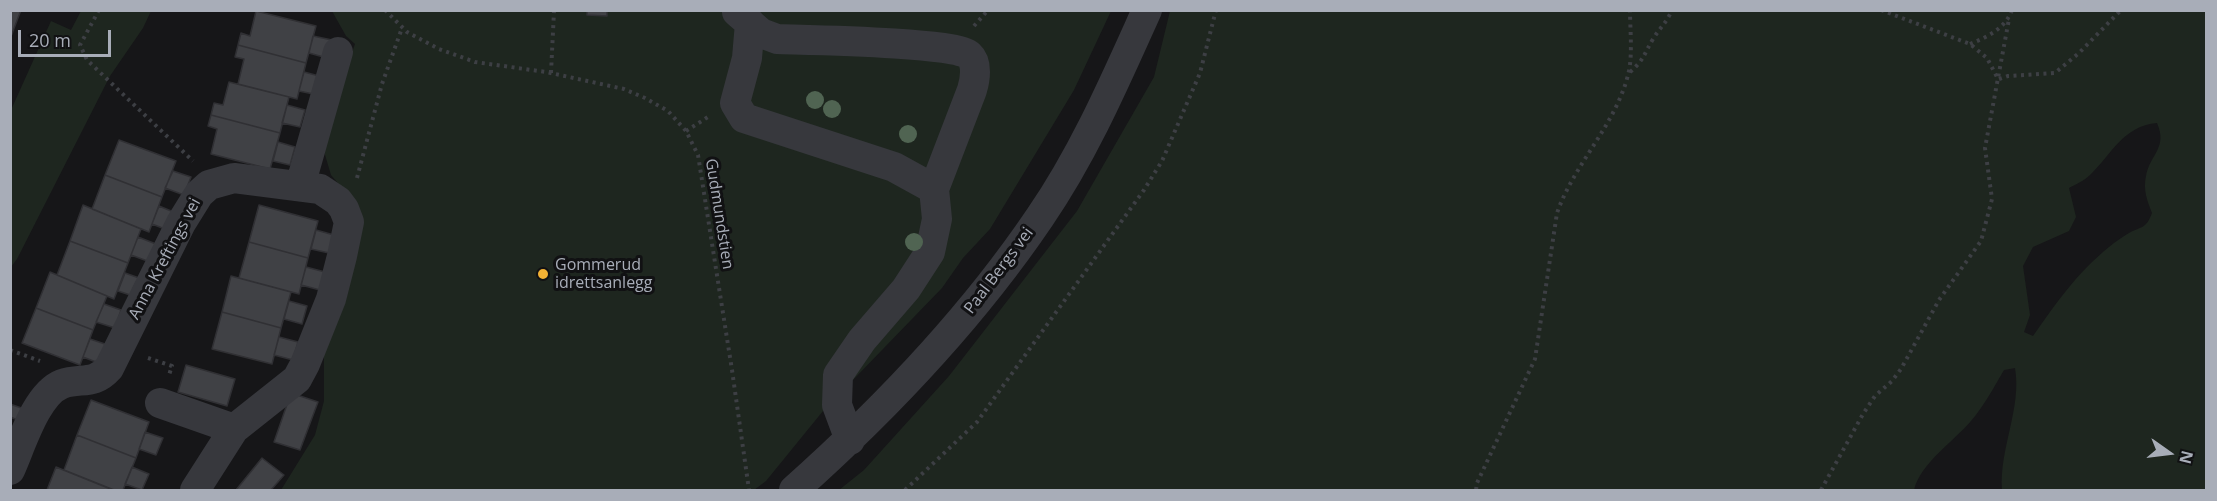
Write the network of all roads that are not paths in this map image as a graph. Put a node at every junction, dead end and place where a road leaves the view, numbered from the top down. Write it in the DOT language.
graph roads {
  1 [pos="1146,10"];
  2 [pos="742,17"];
  3 [pos="338,52"];
  4 [pos="300,186"];
  5 [pos="934,189"];
  6 [pos="160,403"];
  7 [pos="234,429"];
  8 [pos="850,440"];
  9 [pos="10,470"];
  10 [pos="195,490"];
  11 [pos="794,490"];
  1 -- 8 [label="street, Paal Bergs vei"];
  2 -- 5 [label="street"];
  2 -- 5 [label="street"];
  3 -- 4 [label="street"];
  4 -- 7 [label="street, Anna Kreftings vei"];
  4 -- 9 [label="street, Anna Kreftings vei"];
  5 -- 8 [label="street"];
  6 -- 7 [label="street"];
  7 -- 10 [label="street"];
  8 -- 11 [label="street, Paal Bergs vei"];
}
